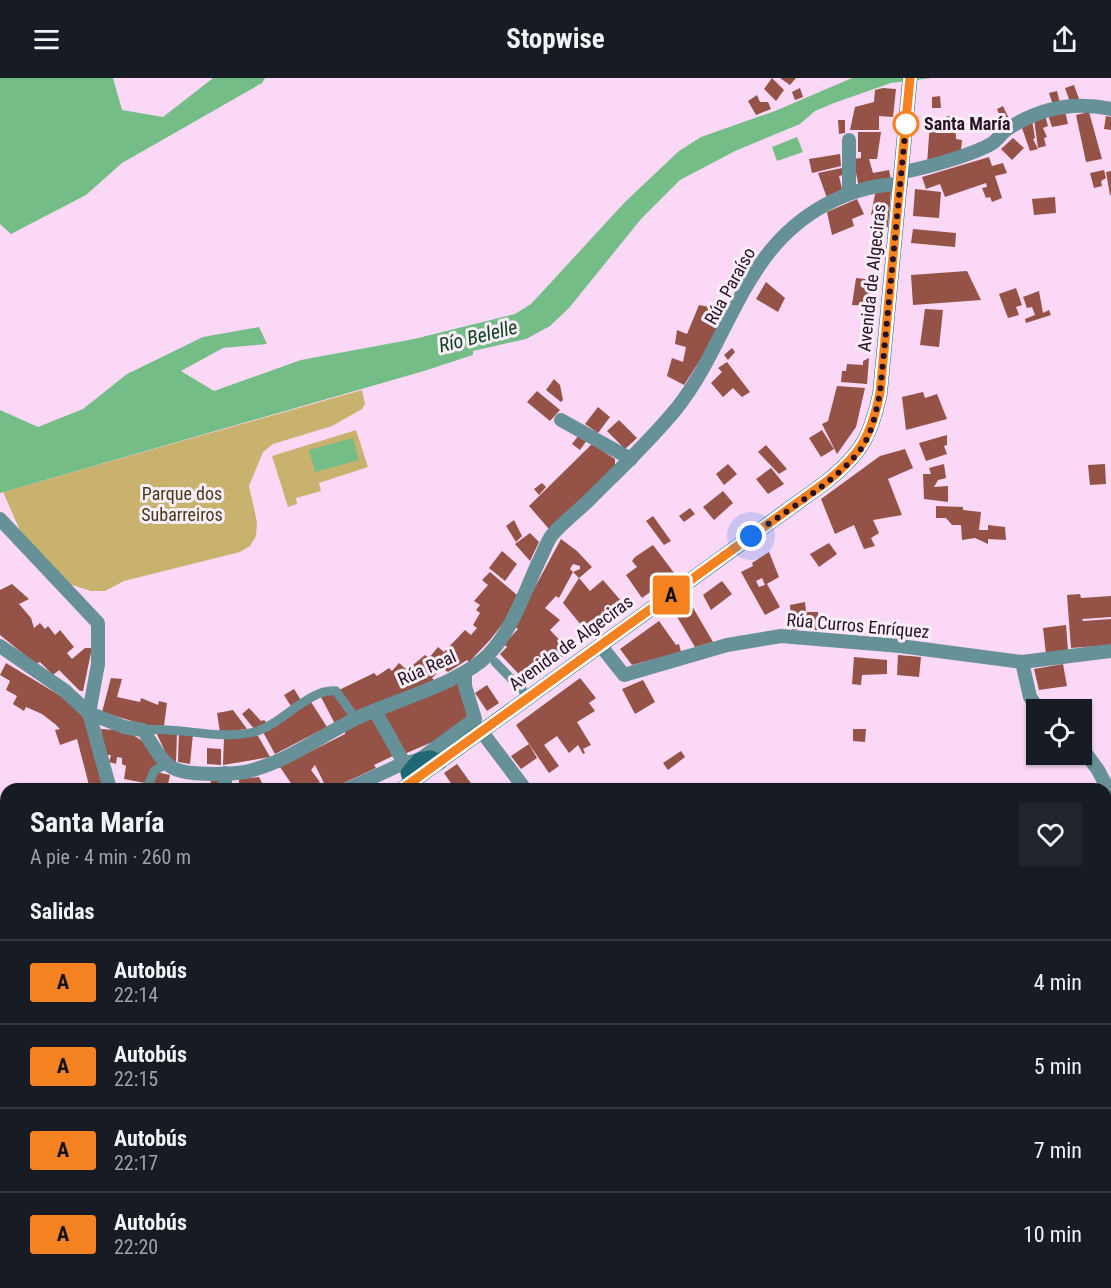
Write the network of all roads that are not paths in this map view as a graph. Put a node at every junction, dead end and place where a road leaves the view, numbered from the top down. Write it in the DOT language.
graph roads {
  1 [pos="909,84"];
  2 [pos="1111,108"];
  3 [pos="849,140"];
  4 [pos="902,178"];
  5 [pos="849,192"];
  6 [pos="561,420"];
  7 [pos="631,459"];
  8 [pos="0,519"];
  9 [pos="0,646"];
  10 [pos="601,646"];
  11 [pos="1111,651"];
  12 [pos="495,662"];
  13 [pos="1022,662"];
  14 [pos="465,673"];
  15 [pos="530,698"];
  16 [pos="1031,699"];
  17 [pos="375,711"];
  18 [pos="89,713"];
  19 [pos="356,719"];
  20 [pos="478,726"];
  21 [pos="143,730"];
  22 [pos="1092,762"];
  23 [pos="166,764"];
  24 [pos="416,765"];
  25 [pos="225,773"];
  26 [pos="108,783"];
  27 [pos="149,783"];
  28 [pos="225,783"];
  29 [pos="365,783"];
  30 [pos="407,783"];
  31 [pos="521,783"];
  32 [pos="1105,783"];
  1 -- 4 [label="main road, Avenida de Algeciras"];
  2 -- 4 [label="street, Rúa Paraíso"];
  3 -- 5 [label="street"];
  4 -- 5 [label="street, Rúa Paraíso"];
  4 -- 10 [label="main road, Avenida de Algeciras"];
  5 -- 7 [label="street, Rúa Paraíso"];
  6 -- 7 [label="street"];
  7 -- 14 [label="street, Rúa Real"];
  8 -- 18 [label="street"];
  9 -- 18 [label="street"];
  10 -- 13 [label="street, Rúa Curros Enríquez"];
  10 -- 15 [label="main road, Avenida de Algeciras"];
  11 -- 13 [label="street"];
  12 -- 15 [label="street"];
  13 -- 16 [label="street"];
  14 -- 17 [label="street, Rúa Real"];
  14 -- 20 [label="street"];
  15 -- 20 [label="main road, Avenida de Algeciras"];
  17 -- 19 [label="street, Rúa Real"];
  17 -- 24 [label="street"];
  18 -- 21 [label="street"];
  18 -- 26 [label="street"];
  19 -- 21 [label="street"];
  19 -- 25 [label="street, Rúa Real"];
  20 -- 24 [label="street"];
  20 -- 24 [label="main road, Avenida de Algeciras"];
  20 -- 31 [label="street"];
  21 -- 23 [label="street"];
  22 -- 32 [label="street"];
  23 -- 25 [label="street, Rúa Real"];
  23 -- 27 [label="street"];
  24 -- 29 [label="street"];
  24 -- 30 [label="main road, Avenida de Algeciras"];
  25 -- 28 [label="street"];
}
